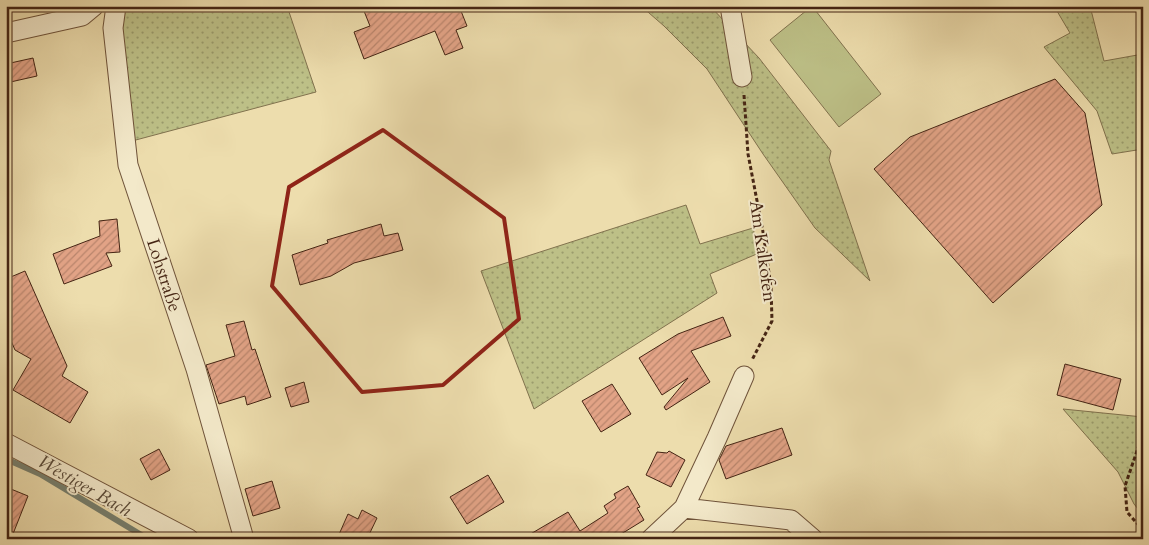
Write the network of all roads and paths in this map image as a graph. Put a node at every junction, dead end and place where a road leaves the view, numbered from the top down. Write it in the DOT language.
graph roads {
  1 [pos="94,6"];
  2 [pos="116,6"];
  3 [pos="730,6"];
  4 [pos="6,33"];
  5 [pos="742,77"];
  6 [pos="744,376"];
  7 [pos="1143,439"];
  8 [pos="6,443"];
  9 [pos="684,508"];
  10 [pos="1143,530"];
  11 [pos="190,539"];
  12 [pos="244,539"];
  13 [pos="651,539"];
  14 [pos="813,539"];
  1 -- 4 [label="street"];
  2 -- 12 [label="street, Lohstraße"];
  3 -- 5 [label="street"];
  5 -- 6 [label="path, Am Kalkofen"];
  6 -- 9 [label="street"];
  7 -- 10 [label="path"];
  8 -- 11 [label="street"];
  9 -- 13 [label="street"];
  9 -- 14 [label="street"];
}
